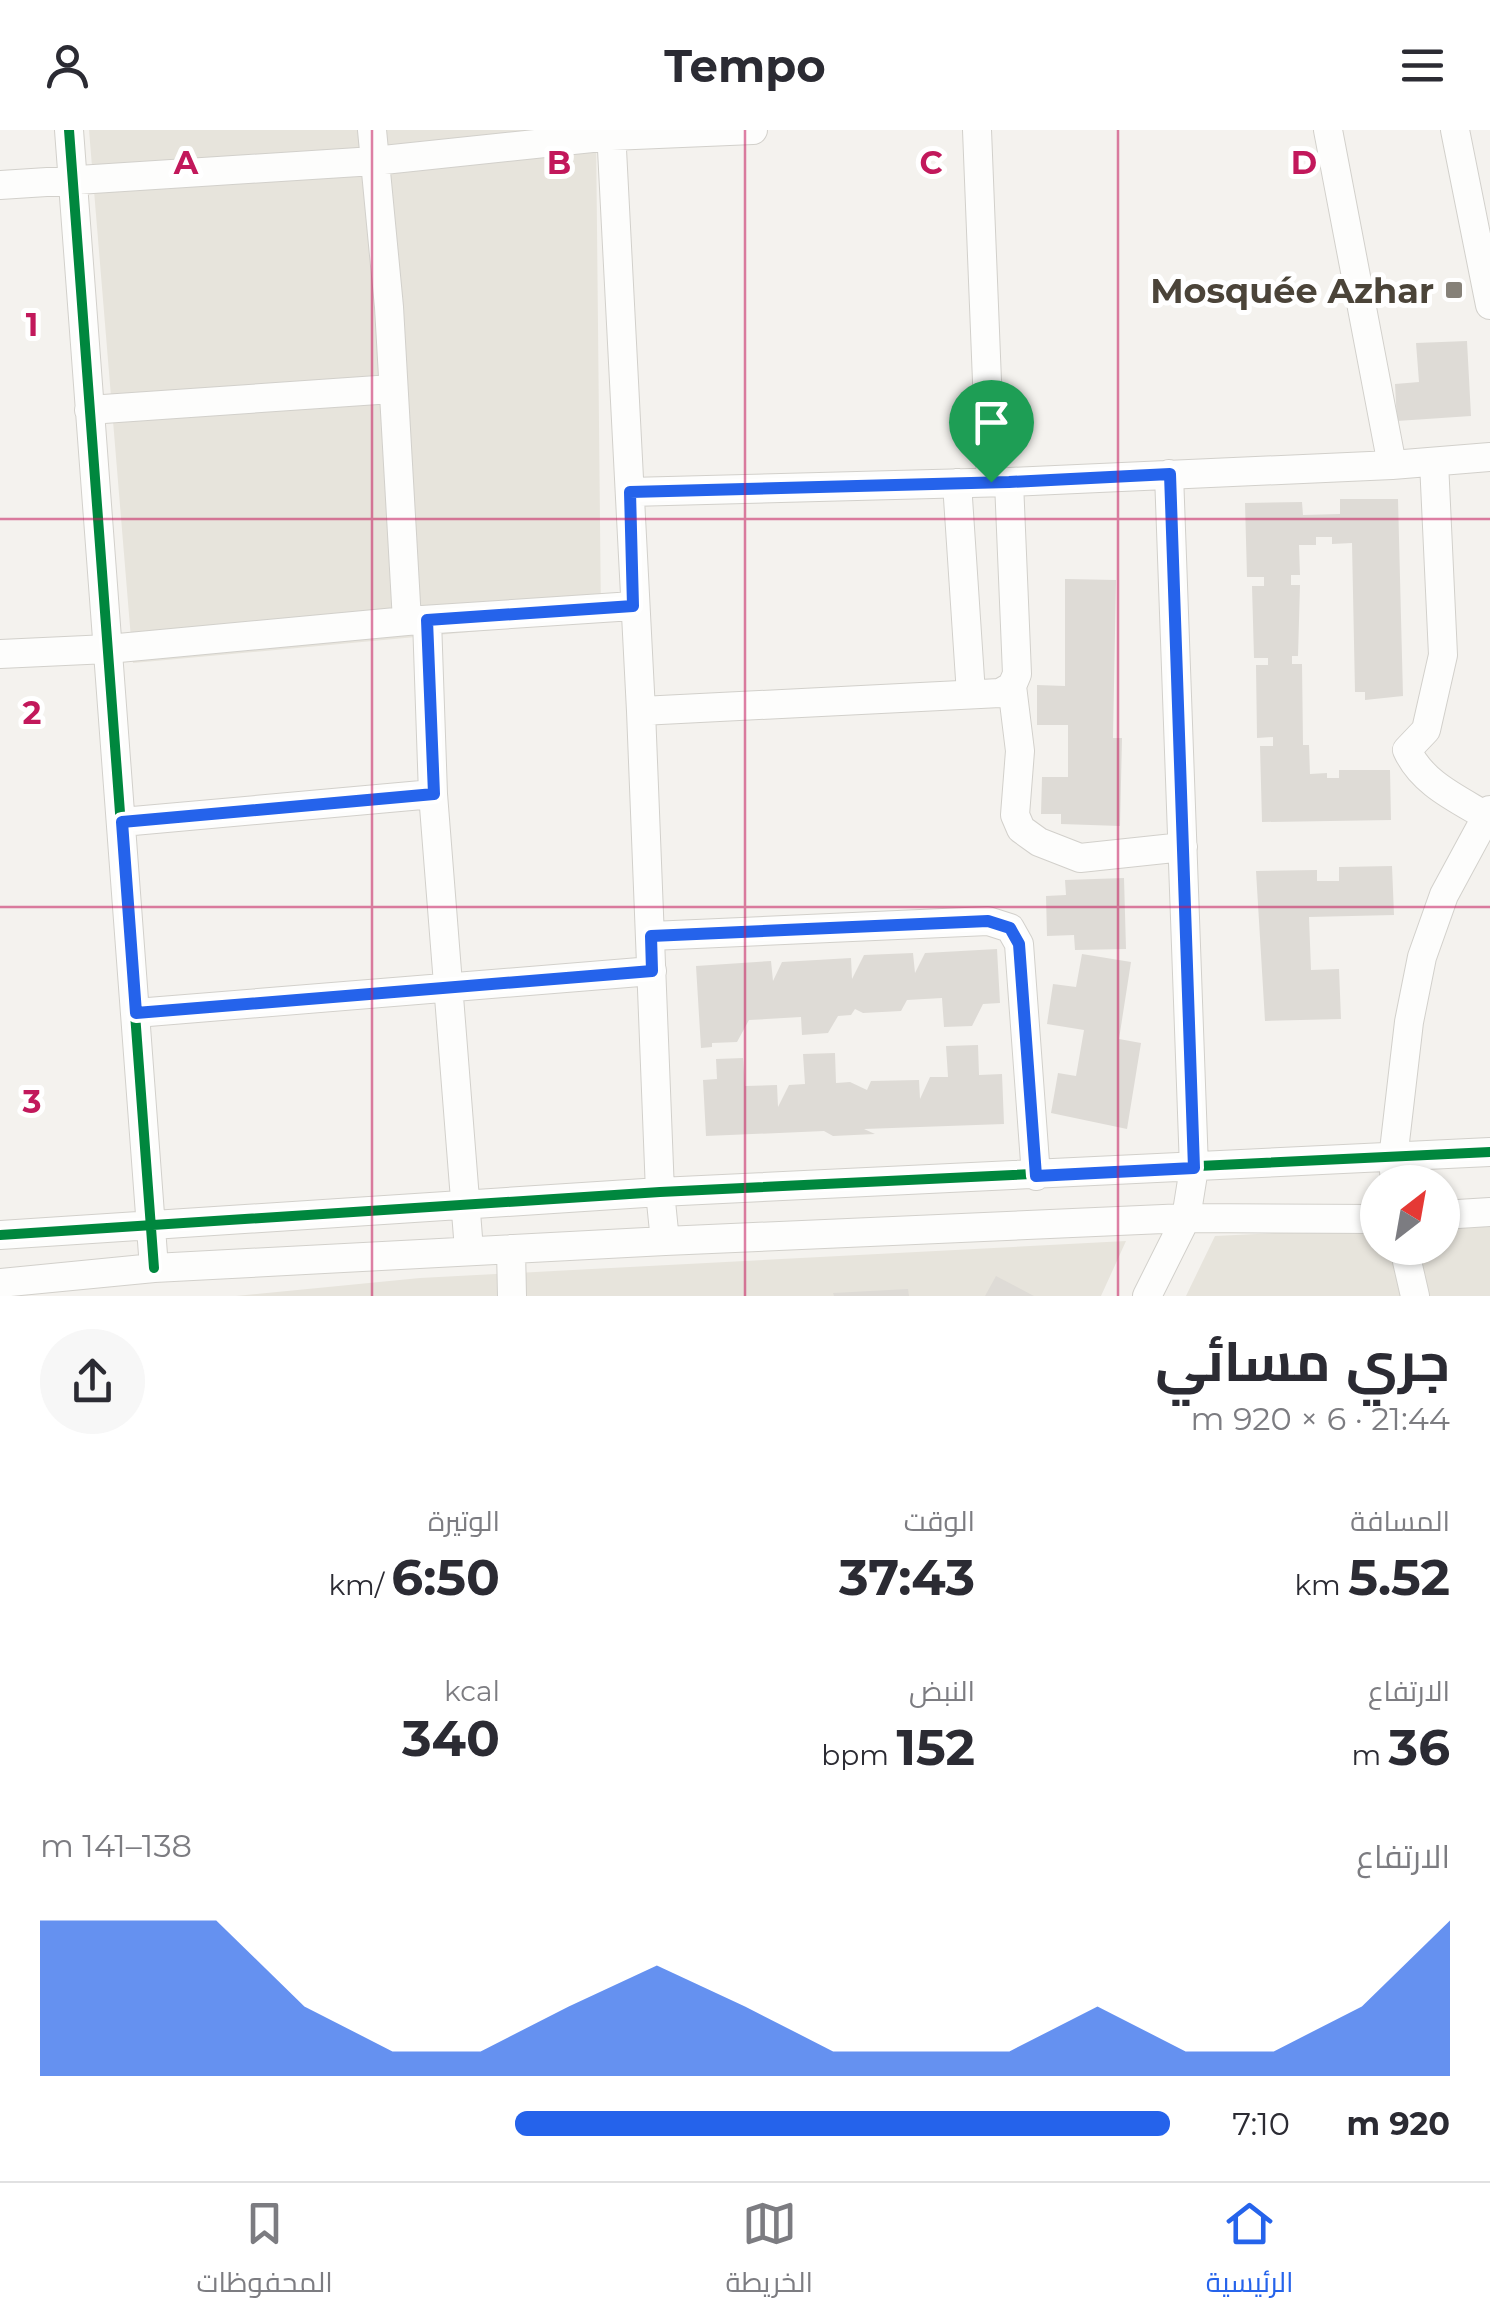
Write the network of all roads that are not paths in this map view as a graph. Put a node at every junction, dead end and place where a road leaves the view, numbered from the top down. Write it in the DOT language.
graph roads {
  1 [pos="69,130"];
  2 [pos="372,130"];
  3 [pos="753,130"];
  4 [pos="976,130"];
  5 [pos="1328,130"];
  6 [pos="1456,130"];
  7 [pos="611,133"];
  8 [pos="374,161"];
  9 [pos="72,178"];
  10 [pos="0,185"];
  11 [pos="1490,305"];
  12 [pos="392,390"];
  13 [pos="88,410"];
  14 [pos="1490,457"];
  15 [pos="1434,462"];
  16 [pos="1392,465"];
  17 [pos="1170,474"];
  18 [pos="1000,482"];
  19 [pos="956,484"];
  20 [pos="630,492"];
  21 [pos="633,606"];
  22 [pos="417,620"];
  23 [pos="108,649"];
  24 [pos="0,654"];
  25 [pos="1012,686"];
  26 [pos="971,694"];
  27 [pos="641,711"];
  28 [pos="434,794"];
  29 [pos="1488,813"];
  30 [pos="122,822"];
  31 [pos="1183,847"];
  32 [pos="651,936"];
  33 [pos="652,971"];
  34 [pos="449,988"];
  35 [pos="136,1013"];
  36 [pos="1490,1152"];
  37 [pos="1395,1165"];
  38 [pos="1421,1165"];
  39 [pos="1194,1168"];
  40 [pos="1360,1170"];
  41 [pos="1036,1176"];
  42 [pos="660,1192"];
  43 [pos="464,1205"];
  44 [pos="1490,1212"];
  45 [pos="1460,1214"];
  46 [pos="1186,1218"];
  47 [pos="1360,1219"];
  48 [pos="153,1226"];
  49 [pos="0,1235"];
  50 [pos="665,1241"];
  51 [pos="510,1249"];
  52 [pos="469,1250"];
  53 [pos="1408,1265"];
  54 [pos="154,1268"];
  55 [pos="0,1283"];
  56 [pos="512,1296"];
  57 [pos="1146,1296"];
  58 [pos="1414,1296"];
  1 -- 9 [label="street"];
  2 -- 8 [label="street"];
  3 -- 7 [label="street"];
  4 -- 18 [label="street"];
  5 -- 16 [label="street"];
  6 -- 11 [label="street"];
  7 -- 8 [label="street"];
  7 -- 20 [label="street"];
  8 -- 9 [label="street"];
  8 -- 12 [label="street"];
  9 -- 10 [label="street"];
  9 -- 13 [label="street"];
  12 -- 13 [label="street"];
  12 -- 22 [label="street"];
  13 -- 23 [label="street"];
  14 -- 15 [label="street"];
  15 -- 16 [label="street"];
  15 -- 29 [label="street"];
  16 -- 17 [label="street"];
  17 -- 18 [label="street"];
  17 -- 31 [label="street"];
  18 -- 19 [label="street"];
  18 -- 25 [label="street"];
  19 -- 20 [label="street"];
  19 -- 26 [label="street"];
  20 -- 21 [label="street"];
  21 -- 22 [label="street"];
  21 -- 27 [label="street"];
  22 -- 23 [label="street"];
  22 -- 28 [label="street"];
  23 -- 24 [label="street"];
  23 -- 30 [label="street"];
  25 -- 26 [label="street"];
  25 -- 31 [label="street"];
  26 -- 27 [label="street"];
  27 -- 32 [label="street"];
  28 -- 30 [label="street"];
  28 -- 34 [label="street"];
  29 -- 37 [label="street"];
  30 -- 35 [label="street"];
  31 -- 39 [label="street"];
  32 -- 33 [label="street"];
  32 -- 41 [label="street"];
  33 -- 34 [label="street"];
  33 -- 42 [label="street"];
  34 -- 35 [label="street"];
  34 -- 43 [label="street"];
  35 -- 48 [label="street"];
  36 -- 38 [label="street"];
  39 -- 40 [label="street"];
  39 -- 41 [label="street"];
  39 -- 46 [label="street"];
  41 -- 42 [label="street"];
  42 -- 43 [label="street"];
  42 -- 50 [label="street"];
  43 -- 48 [label="street"];
  43 -- 52 [label="street"];
  44 -- 45 [label="street"];
  46 -- 47 [label="street"];
  46 -- 50 [label="street"];
  46 -- 57 [label="street"];
  48 -- 49 [label="street"];
  48 -- 54 [label="street"];
  50 -- 51 [label="street"];
  51 -- 52 [label="street"];
  51 -- 56 [label="street"];
  52 -- 54 [label="street"];
  53 -- 58 [label="street"];
  54 -- 55 [label="street"];
}
